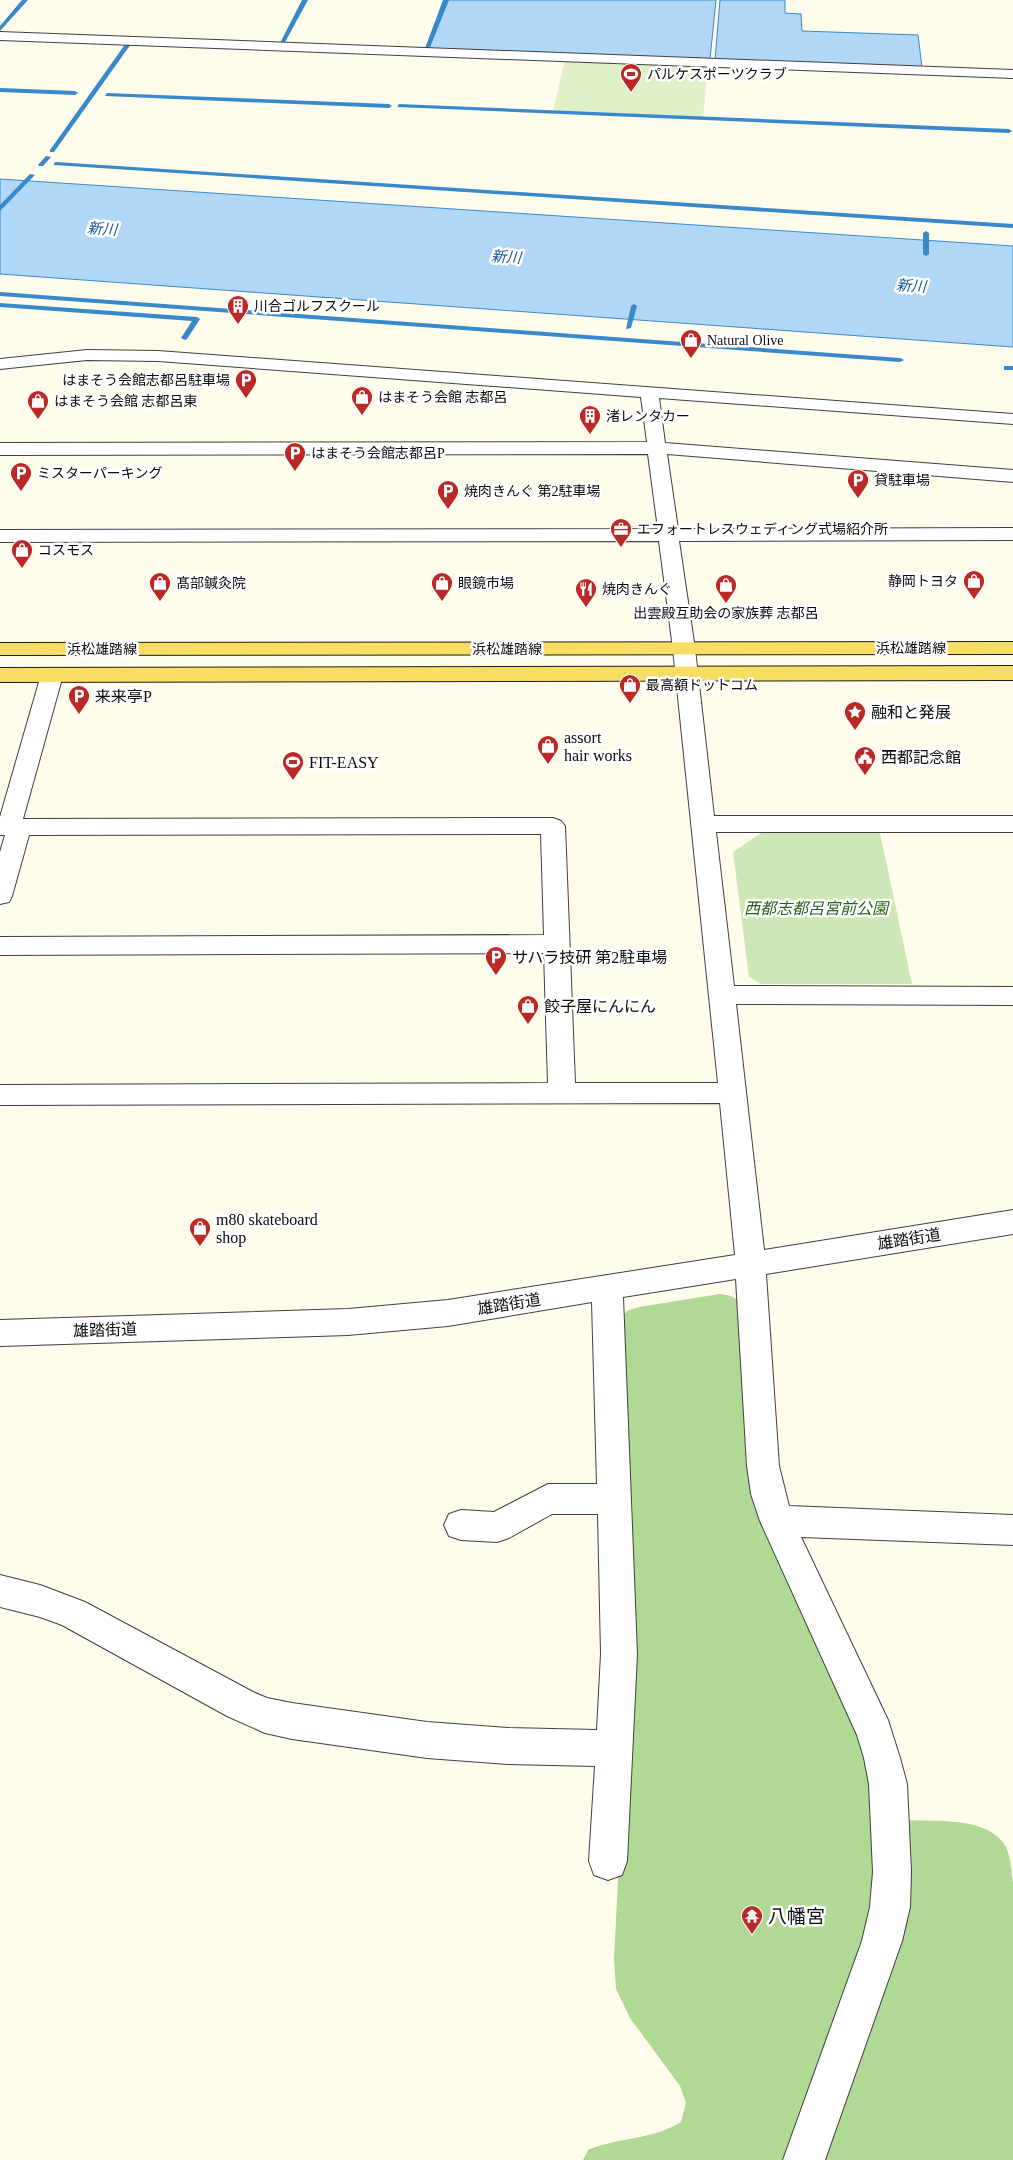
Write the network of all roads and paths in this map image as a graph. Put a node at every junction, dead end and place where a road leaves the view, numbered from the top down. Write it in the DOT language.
graph roads {
  1 [pos="0,36"];
  2 [pos="1013,74"];
  3 [pos="0,364"];
  4 [pos="649,392"];
  5 [pos="1013,419"];
  6 [pos="656,448"];
  7 [pos="0,449"];
  8 [pos="1013,476"];
  9 [pos="1013,534"];
  10 [pos="668,535"];
  11 [pos="0,536"];
  12 [pos="1013,648"];
  13 [pos="0,649"];
  14 [pos="684,649"];
  15 [pos="1013,673"];
  16 [pos="687,674"];
  17 [pos="0,675"];
  18 [pos="52,675"];
  19 [pos="703,824"];
  20 [pos="1013,824"];
  21 [pos="9,827"];
  22 [pos="0,896"];
  23 [pos="557,944"];
  24 [pos="0,946"];
  25 [pos="722,995"];
  26 [pos="1013,996"];
  27 [pos="562,1093"];
  28 [pos="733,1093"];
  29 [pos="0,1095"];
  30 [pos="1013,1222"];
  31 [pos="752,1265"];
  32 [pos="607,1288"];
  33 [pos="0,1333"];
  34 [pos="614,1499"];
  35 [pos="777,1521"];
  36 [pos="461,1525"];
  37 [pos="1013,1530"];
  38 [pos="0,1591"];
  39 [pos="614,1748"];
  40 [pos="608,1861"];
  41 [pos="804,2160"];
  1 -- 2 [label="street"];
  3 -- 4 [label="street"];
  4 -- 5 [label="street"];
  4 -- 6 [label="street"];
  6 -- 7 [label="street"];
  6 -- 8 [label="street"];
  6 -- 10 [label="street"];
  9 -- 10 [label="street"];
  10 -- 11 [label="street"];
  10 -- 14 [label="street"];
  12 -- 14 [label="main road, 浜松雄踏線"];
  13 -- 14 [label="main road, 浜松雄踏線"];
  14 -- 16 [label="street"];
  15 -- 16 [label="main road, 浜松雄踏線"];
  16 -- 18 [label="main road, 浜松雄踏線"];
  16 -- 19 [label="street"];
  17 -- 18 [label="main road, 浜松雄踏線"];
  18 -- 21 [label="street"];
  19 -- 20 [label="street"];
  19 -- 25 [label="street"];
  21 -- 22 [label="street"];
  21 -- 23 [label="street"];
  23 -- 24 [label="street"];
  23 -- 27 [label="street"];
  25 -- 26 [label="street"];
  25 -- 28 [label="street"];
  27 -- 28 [label="street"];
  27 -- 29 [label="street"];
  28 -- 31 [label="street"];
  30 -- 31 [label="street, 雄踏街道"];
  31 -- 32 [label="street, 雄踏街道"];
  31 -- 35 [label="street"];
  32 -- 33 [label="street, 雄踏街道"];
  32 -- 34 [label="street"];
  34 -- 36 [label="street"];
  34 -- 39 [label="street"];
  35 -- 37 [label="street"];
  35 -- 41 [label="street"];
  38 -- 39 [label="street"];
  39 -- 40 [label="street"];
}
